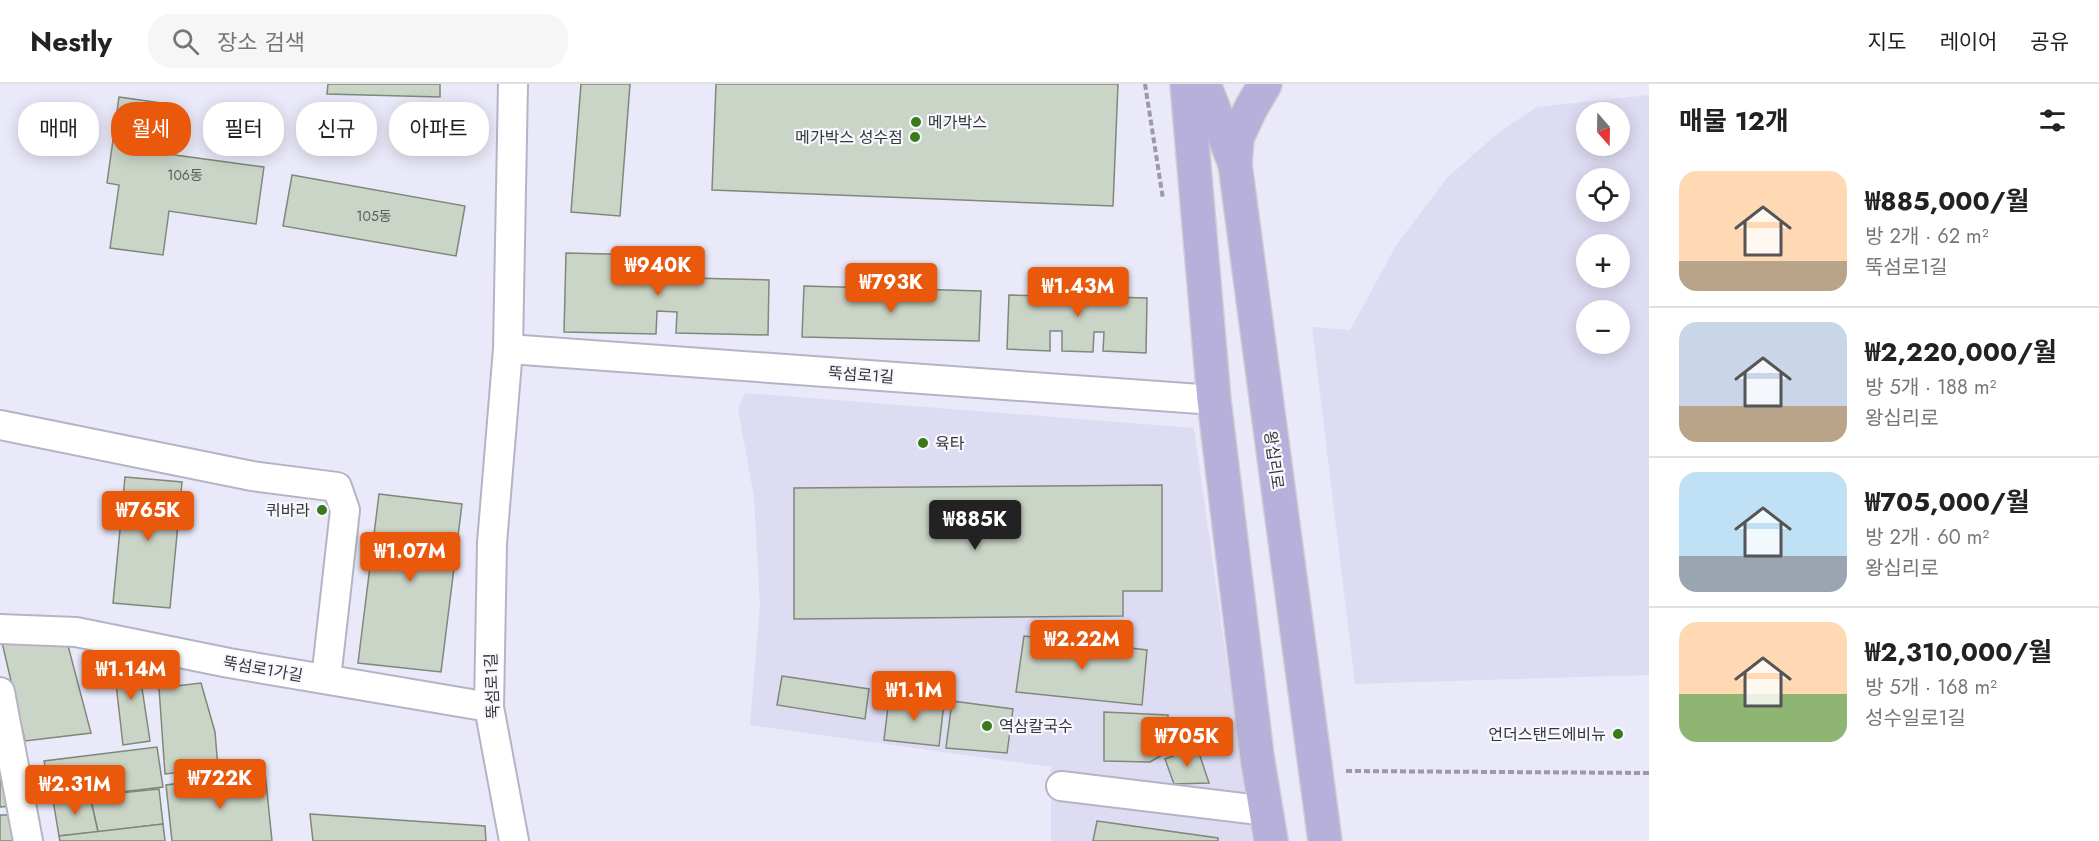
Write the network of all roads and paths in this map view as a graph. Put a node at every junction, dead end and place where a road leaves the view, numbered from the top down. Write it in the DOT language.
graph roads {
  1 [pos="513,84"];
  2 [pos="1187,84"];
  3 [pos="1204,84"];
  4 [pos="1265,84"];
  5 [pos="1234,164"];
  6 [pos="508,350"];
  7 [pos="1214,400"];
  8 [pos="0,425"];
  9 [pos="0,629"];
  10 [pos="326,679"];
  11 [pos="0,692"];
  12 [pos="489,707"];
  13 [pos="6,762"];
  14 [pos="1315,771"];
  15 [pos="1649,773"];
  16 [pos="1061,786"];
  17 [pos="1269,826"];
  18 [pos="28,841"];
  19 [pos="514,841"];
  20 [pos="1325,841"];
  1 -- 6 [label="street, 뚝섬로1길"];
  2 -- 7 [label="main road"];
  3 -- 5 [label="main road, 왕십리로"];
  4 -- 5 [label="main road"];
  5 -- 14 [label="main road, 왕십리로"];
  6 -- 7 [label="street, 뚝섬로1길"];
  6 -- 12 [label="street, 뚝섬로1길"];
  7 -- 17 [label="main road"];
  8 -- 10 [label="street"];
  9 -- 10 [label="street, 뚝섬로1가길"];
  10 -- 12 [label="street, 뚝섬로1가길"];
  11 -- 13 [label="street"];
  12 -- 19 [label="street, 뚝섬로1길"];
  13 -- 18 [label="street"];
  14 -- 15 [label="path"];
  14 -- 20 [label="main road, 왕십리로"];
  16 -- 17 [label="street"];
}
